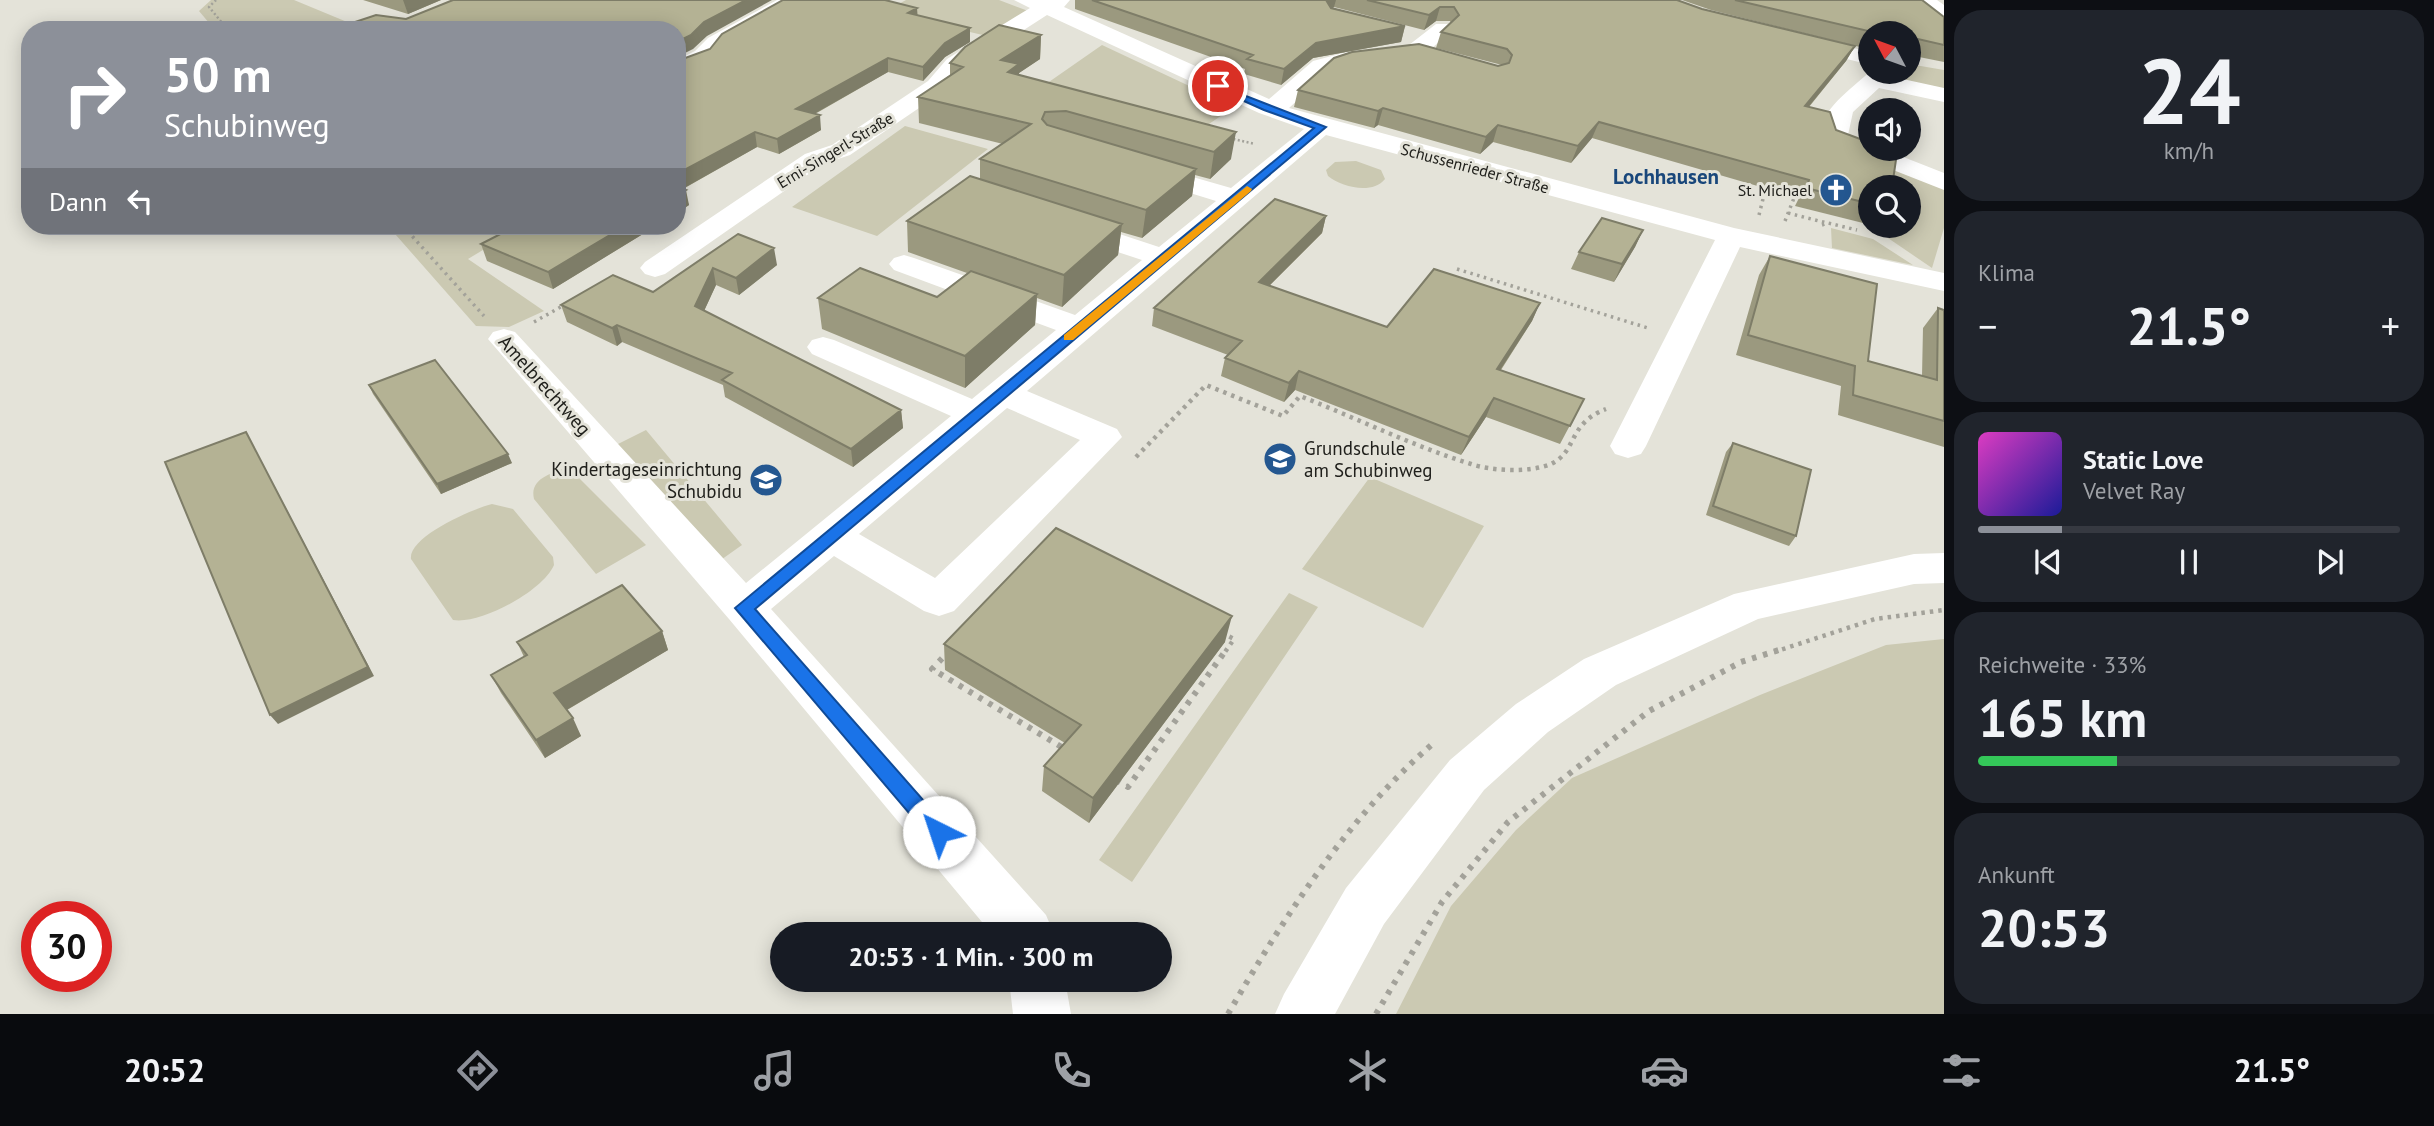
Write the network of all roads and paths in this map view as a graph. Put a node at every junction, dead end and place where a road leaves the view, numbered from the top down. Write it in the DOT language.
graph roads {
  1 [pos="216,0"];
  2 [pos="792,0"];
  3 [pos="1925,0"];
  4 [pos="1045,2"];
  5 [pos="1944,15"];
  6 [pos="221,21"];
  7 [pos="1783,37"];
  8 [pos="1426,42"];
  9 [pos="686,64"];
  10 [pos="1858,64"];
  11 [pos="1863,84"];
  12 [pos="1914,84"];
  13 [pos="1944,95"];
  14 [pos="1267,108"];
  15 [pos="1321,127"];
  16 [pos="1224,136"];
  17 [pos="1237,140"];
  18 [pos="1121,164"];
  19 [pos="1770,175"];
  20 [pos="1944,182"];
  21 [pos="1797,190"];
  22 [pos="1190,198"];
  23 [pos="1230,203"];
  24 [pos="1788,213"];
  25 [pos="1051,221"];
  26 [pos="1828,223"];
  27 [pos="1783,226"];
  28 [pos="411,235"];
  29 [pos="1742,239"];
  30 [pos="1164,258"];
  31 [pos="904,264"];
  32 [pos="655,268"];
  33 [pos="1457,269"];
  34 [pos="1944,282"];
  35 [pos="567,303"];
  36 [pos="1028,332"];
  37 [pos="1070,336"];
  38 [pos="1682,338"];
  39 [pos="504,339"];
  40 [pos="823,347"];
  41 [pos="989,403"];
  42 [pos="1647,408"];
  43 [pos="1628,446"];
  44 [pos="1131,462"];
  45 [pos="830,536"];
  46 [pos="1059,536"];
  47 [pos="1050,545"];
  48 [pos="1944,568"];
  49 [pos="744,608"];
  50 [pos="1944,610"];
  51 [pos="1017,922"];
  52 [pos="1039,992"];
  53 [pos="1042,1014"];
  54 [pos="1304,1014"];
  55 [pos="1376,1014"];
  1 -- 6 [label="path"];
  2 -- 9 [label="street"];
  3 -- 5 [label="street"];
  4 -- 14 [label="street, Schussenrieder Straße"];
  4 -- 32 [label="street, Erni-Singerl-Straße"];
  7 -- 10 [label="street"];
  8 -- 14 [label="street"];
  11 -- 20 [label="street"];
  12 -- 13 [label="street"];
  14 -- 15 [label="street, Schussenrieder Straße"];
  15 -- 23 [label="street"];
  15 -- 29 [label="street, Schussenrieder Straße"];
  16 -- 17 [label="path"];
  18 -- 23 [label="street"];
  19 -- 29 [label="path"];
  21 -- 24 [label="path"];
  22 -- 23 [label="street"];
  23 -- 30 [label="street"];
  24 -- 26 [label="path"];
  24 -- 27 [label="path"];
  25 -- 30 [label="street"];
  28 -- 39 [label="path, Amelbrechtweg"];
  29 -- 34 [label="street, Schussenrieder Straße"];
  29 -- 38 [label="street"];
  30 -- 37 [label="street"];
  31 -- 37 [label="street"];
  33 -- 38 [label="path"];
  35 -- 39 [label="path"];
  36 -- 37 [label="street"];
  37 -- 41 [label="street"];
  38 -- 42 [label="street"];
  39 -- 49 [label="street, Amelbrechtweg"];
  40 -- 41 [label="street"];
  41 -- 45 [label="street"];
  41 -- 45 [label="street"];
  42 -- 43 [label="street"];
  42 -- 44 [label="path"];
  45 -- 49 [label="street"];
  46 -- 47 [label="path"];
  47 -- 47 [label="path"];
  48 -- 54 [label="street"];
  49 -- 51 [label="street, Amelbrechtweg"];
  50 -- 55 [label="path"];
  52 -- 53 [label="street"];
}
